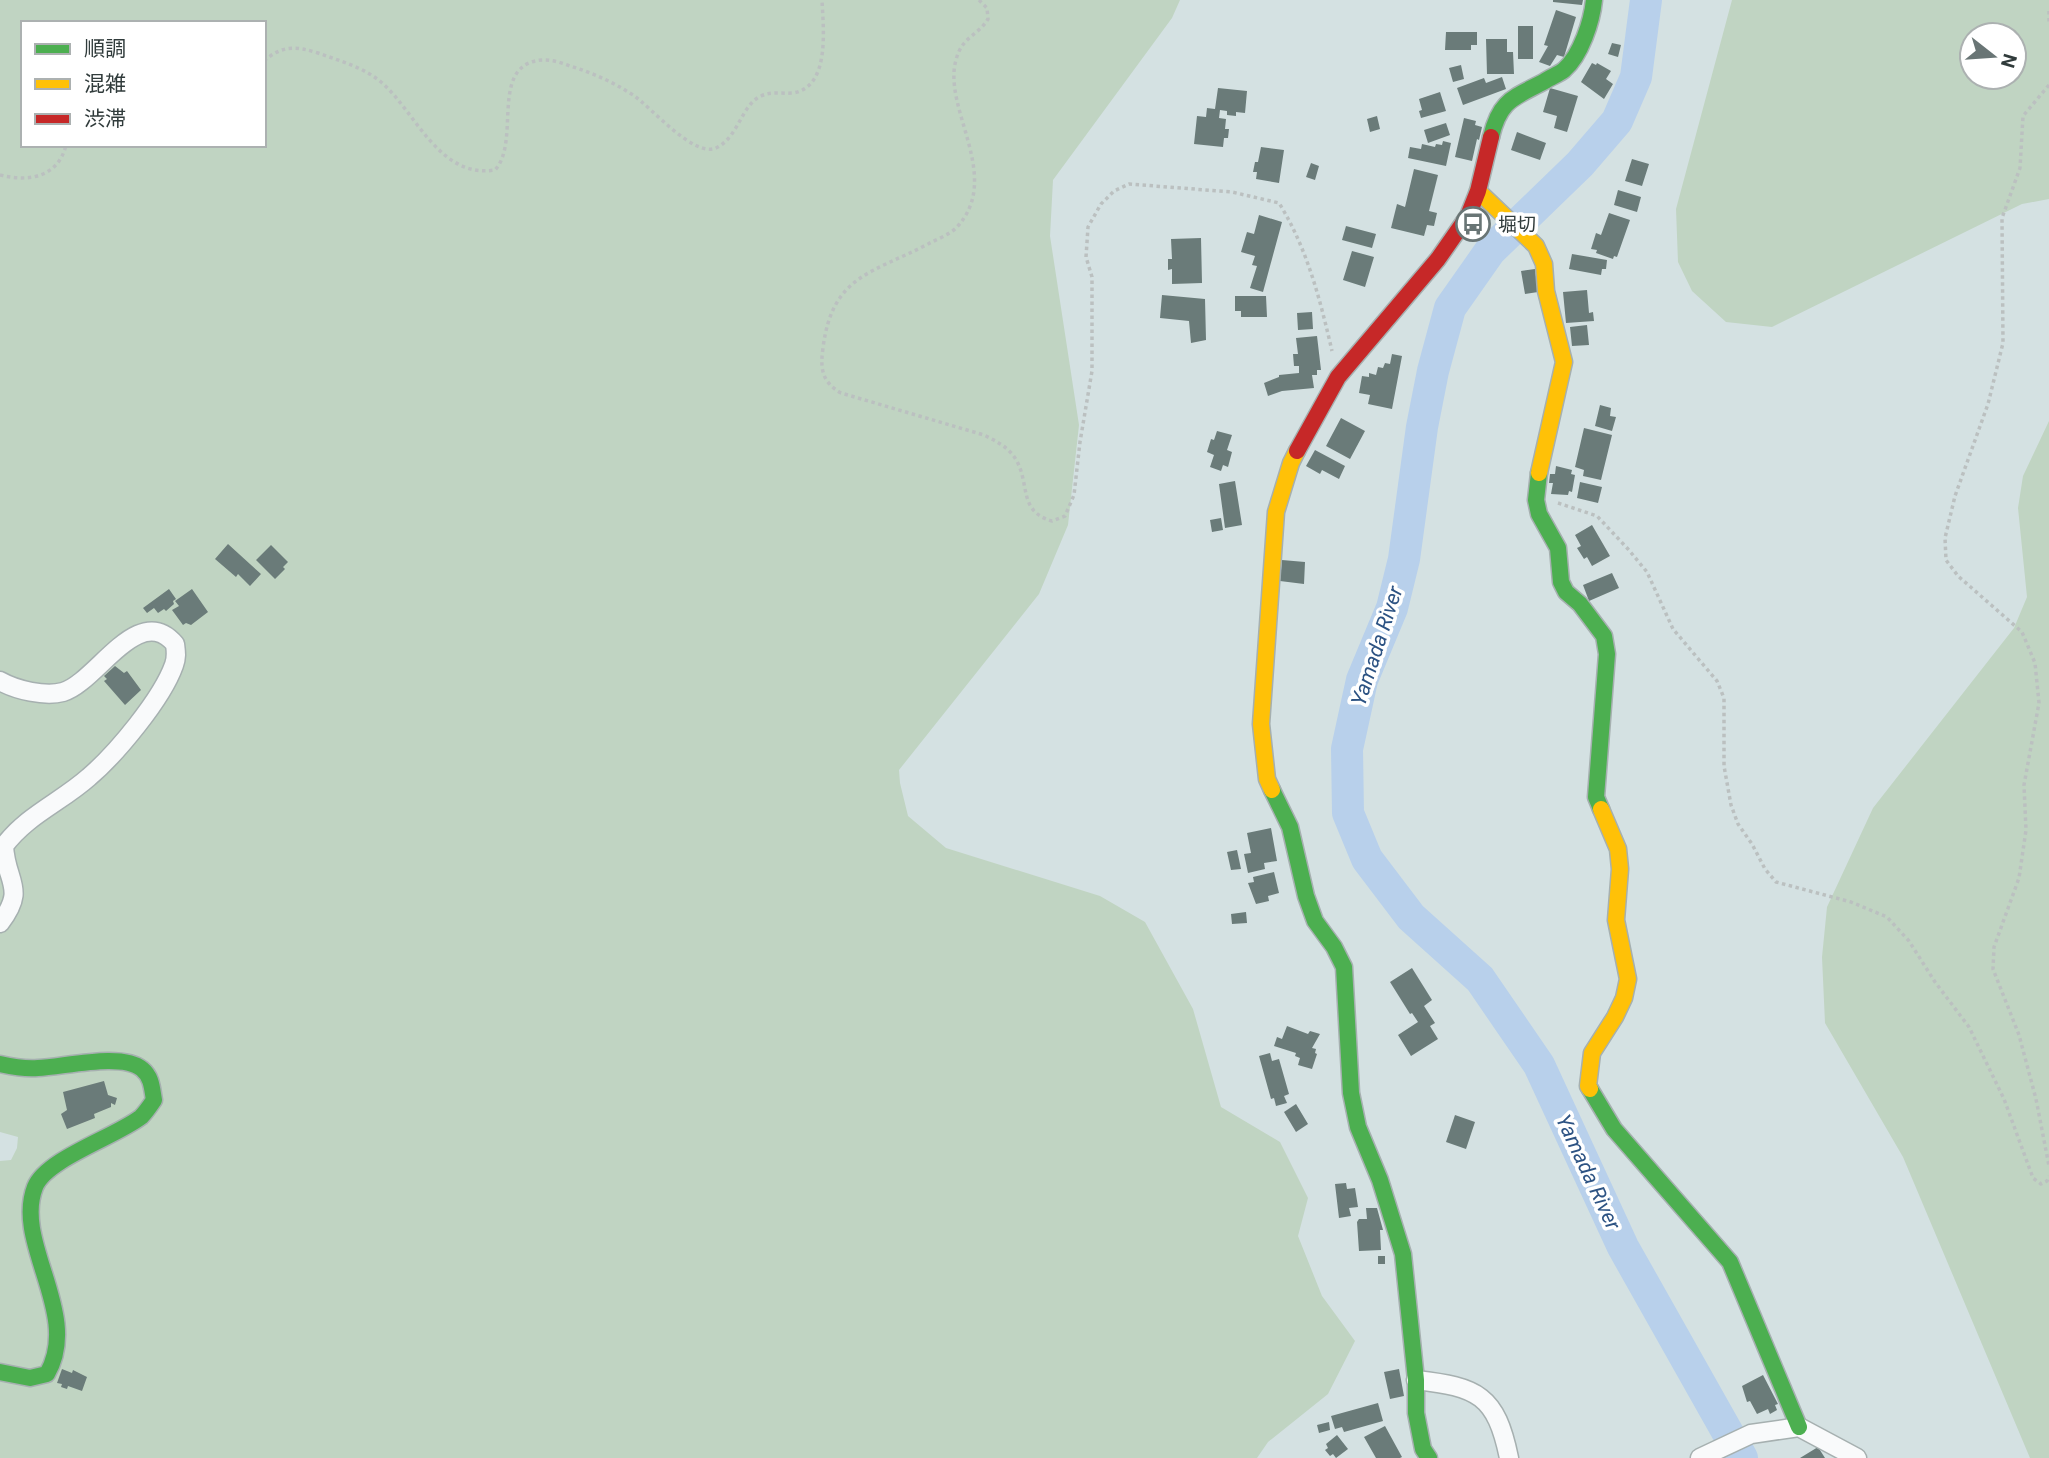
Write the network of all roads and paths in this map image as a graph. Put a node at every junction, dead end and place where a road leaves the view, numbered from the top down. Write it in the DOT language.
graph roads {
  1 [pos="822,0"];
  2 [pos="979,0"];
  3 [pos="1594,0"];
  4 [pos="2049,11"];
  5 [pos="2049,22"];
  6 [pos="266,59"];
  7 [pos="2049,85"];
  8 [pos="65,147"];
  9 [pos="0,175"];
  10 [pos="1478,191"];
  11 [pos="1338,377"];
  12 [pos="1536,500"];
  13 [pos="0,681"];
  14 [pos="0,923"];
  15 [pos="0,1064"];
  16 [pos="2049,1166"];
  17 [pos="2049,1176"];
  18 [pos="0,1372"];
  19 [pos="1416,1380"];
  20 [pos="1798,1427"];
  21 [pos="1703,1456"];
  22 [pos="1429,1458"];
  23 [pos="1509,1458"];
  24 [pos="1857,1458"];
  1 -- 6 [label="path"];
  2 -- 11 [label="path"];
  3 -- 10 [label="street"];
  4 -- 5 [label="path"];
  7 -- 16 [label="path"];
  8 -- 9 [label="path"];
  10 -- 11 [label="street"];
  10 -- 12 [label="street"];
  11 -- 19 [label="street"];
  12 -- 17 [label="path"];
  12 -- 20 [label="street"];
  13 -- 14 [label="street"];
  15 -- 18 [label="street"];
  19 -- 22 [label="street"];
  19 -- 23 [label="street"];
  20 -- 21 [label="street"];
  20 -- 24 [label="street"];
}
